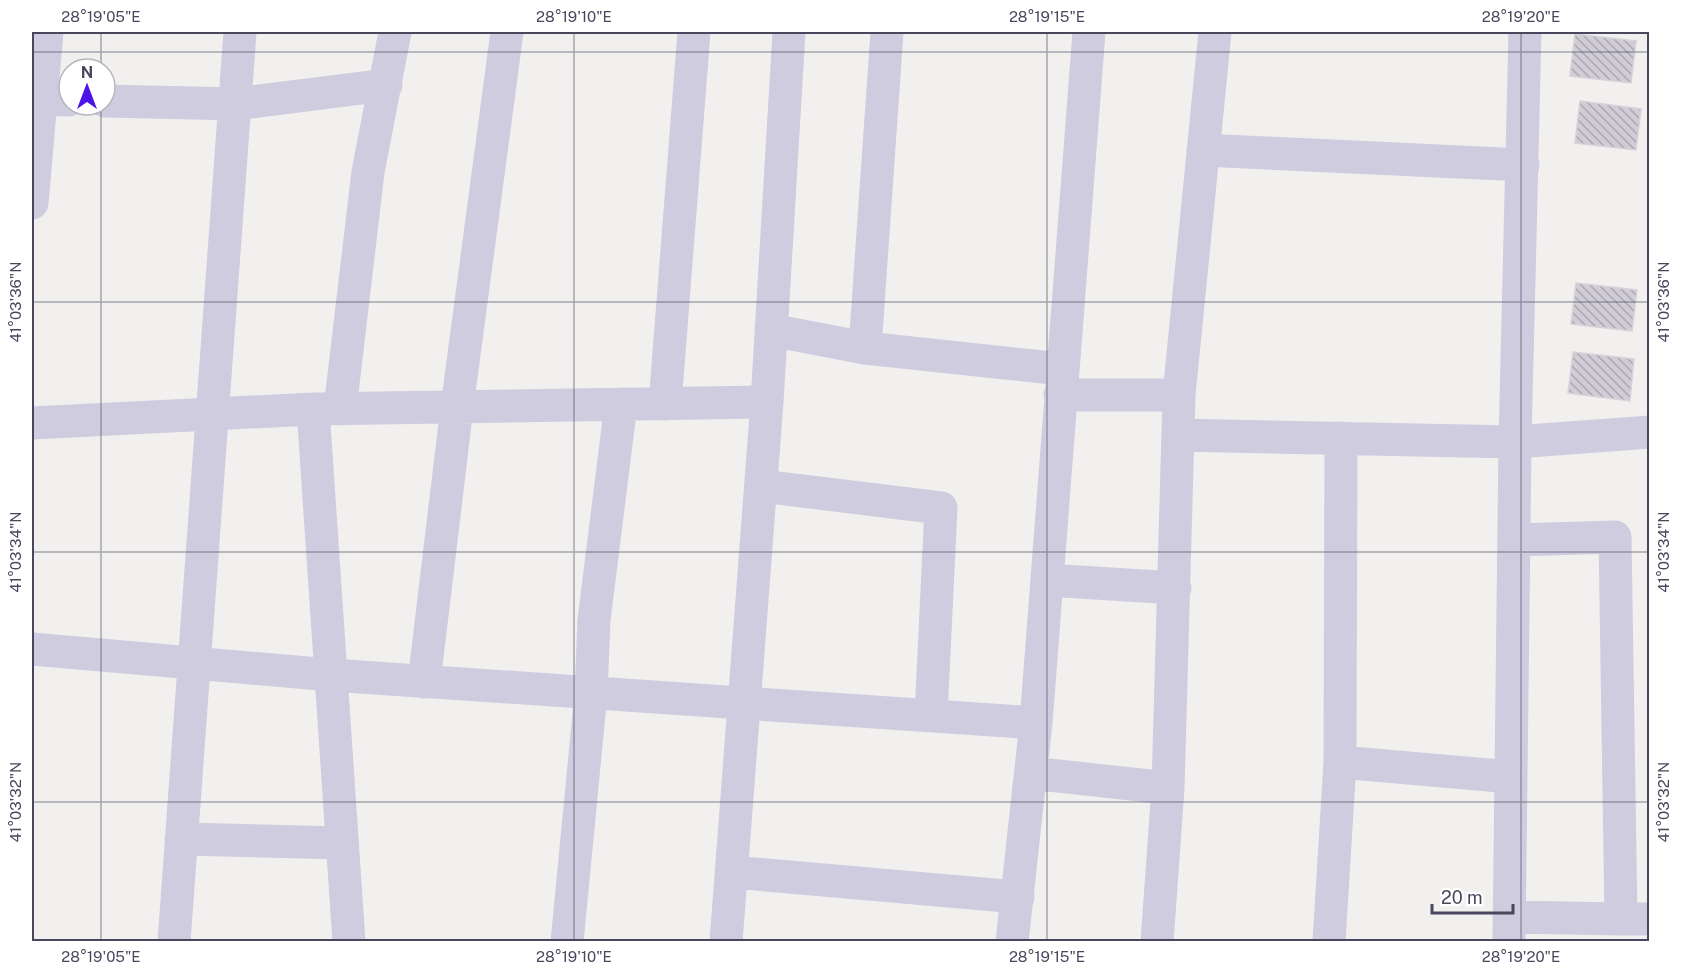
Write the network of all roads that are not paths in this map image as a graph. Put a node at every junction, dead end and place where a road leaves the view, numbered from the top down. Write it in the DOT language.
graph roads {
  1 [pos="47,32"];
  2 [pos="240,32"];
  3 [pos="394,32"];
  4 [pos="507,32"];
  5 [pos="694,32"];
  6 [pos="789,32"];
  7 [pos="887,32"];
  8 [pos="1089,32"];
  9 [pos="1215,32"];
  10 [pos="1525,32"];
  11 [pos="386,85"];
  12 [pos="54,99"];
  13 [pos="117,101"];
  14 [pos="236,104"];
  15 [pos="1203,150"];
  16 [pos="1523,165"];
  17 [pos="32,203"];
  18 [pos="771,330"];
  19 [pos="865,348"];
  20 [pos="1061,382"];
  21 [pos="1179,395"];
  22 [pos="767,402"];
  23 [pos="621,404"];
  24 [pos="665,404"];
  25 [pos="457,407"];
  26 [pos="326,409"];
  27 [pos="213,412"];
  28 [pos="32,423"];
  29 [pos="1650,432"];
  30 [pos="1178,435"];
  31 [pos="1341,438"];
  32 [pos="1515,442"];
  33 [pos="761,486"];
  34 [pos="1514,540"];
  35 [pos="1047,580"];
  36 [pos="1175,588"];
  37 [pos="32,649"];
  38 [pos="194,664"];
  39 [pos="331,675"];
  40 [pos="424,682"];
  41 [pos="591,693"];
  42 [pos="745,703"];
  43 [pos="931,715"];
  44 [pos="1036,723"];
  45 [pos="1340,762"];
  46 [pos="1031,773"];
  47 [pos="1511,777"];
  48 [pos="1168,788"];
  49 [pos="181,839"];
  50 [pos="342,843"];
  51 [pos="732,872"];
  52 [pos="1018,897"];
  53 [pos="1636,919"];
  54 [pos="1509,929"];
  55 [pos="174,942"];
  56 [pos="349,942"];
  57 [pos="567,942"];
  58 [pos="726,942"];
  59 [pos="1012,942"];
  60 [pos="1157,942"];
  61 [pos="1329,942"];
  1 -- 12 [label="street"];
  2 -- 14 [label="street"];
  3 -- 11 [label="street"];
  4 -- 25 [label="street"];
  5 -- 24 [label="street"];
  6 -- 18 [label="street"];
  7 -- 19 [label="street"];
  8 -- 20 [label="street"];
  9 -- 15 [label="street"];
  10 -- 16 [label="street"];
  11 -- 14 [label="street"];
  11 -- 26 [label="street"];
  12 -- 17 [label="street"];
  13 -- 14 [label="street"];
  14 -- 27 [label="street"];
  15 -- 16 [label="street"];
  15 -- 21 [label="street"];
  16 -- 32 [label="street"];
  18 -- 19 [label="street"];
  18 -- 22 [label="street"];
  19 -- 20 [label="street"];
  20 -- 21 [label="street"];
  20 -- 35 [label="street"];
  21 -- 30 [label="street"];
  22 -- 24 [label="street"];
  22 -- 33 [label="street"];
  23 -- 24 [label="street"];
  23 -- 25 [label="street"];
  23 -- 41 [label="street"];
  25 -- 26 [label="street"];
  25 -- 40 [label="street"];
  26 -- 27 [label="street"];
  26 -- 39 [label="street"];
  27 -- 28 [label="street"];
  27 -- 38 [label="street"];
  29 -- 32 [label="street"];
  30 -- 31 [label="street"];
  30 -- 36 [label="street"];
  31 -- 32 [label="street"];
  31 -- 45 [label="street"];
  32 -- 34 [label="street"];
  33 -- 42 [label="street"];
  33 -- 43 [label="street"];
  34 -- 47 [label="street"];
  34 -- 53 [label="street"];
  35 -- 36 [label="street"];
  35 -- 44 [label="street"];
  36 -- 48 [label="street"];
  37 -- 38 [label="street"];
  38 -- 39 [label="street"];
  38 -- 49 [label="street"];
  39 -- 40 [label="street"];
  39 -- 50 [label="street"];
  40 -- 41 [label="street"];
  41 -- 42 [label="street"];
  41 -- 57 [label="street"];
  42 -- 43 [label="street"];
  42 -- 51 [label="street"];
  43 -- 44 [label="street"];
  44 -- 46 [label="street"];
  45 -- 47 [label="street"];
  45 -- 61 [label="street"];
  46 -- 48 [label="street"];
  46 -- 52 [label="street"];
  47 -- 54 [label="street"];
  48 -- 60 [label="street"];
  49 -- 50 [label="street"];
  49 -- 55 [label="street"];
  50 -- 56 [label="street"];
  51 -- 52 [label="street"];
  51 -- 58 [label="street"];
  52 -- 59 [label="street"];
  53 -- 54 [label="street"];
}
